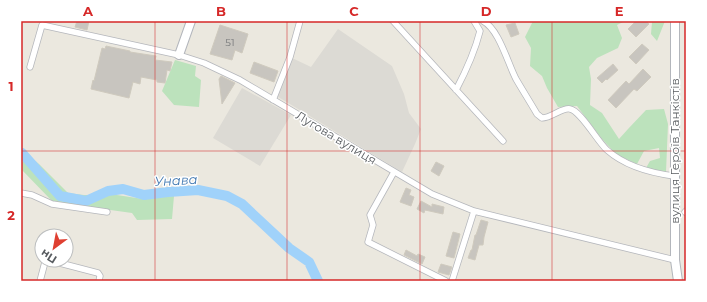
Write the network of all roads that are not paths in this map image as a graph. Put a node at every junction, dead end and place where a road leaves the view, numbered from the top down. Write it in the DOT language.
graph roads {
  1 [pos="192,21"];
  2 [pos="300,21"];
  3 [pos="393,21"];
  4 [pos="474,21"];
  5 [pos="483,21"];
  6 [pos="675,21"];
  7 [pos="179,55"];
  8 [pos="30,68"];
  9 [pos="456,90"];
  10 [pos="273,100"];
  11 [pos="503,141"];
  12 [pos="394,172"];
  13 [pos="674,176"];
  14 [pos="21,193"];
  15 [pos="474,211"];
  16 [pos="107,212"];
  17 [pos="674,260"];
  18 [pos="40,281"];
  19 [pos="99,281"];
  20 [pos="446,281"];
  21 [pos="452,281"];
  22 [pos="678,281"];
  1 -- 7 [label="main road"];
  2 -- 10 [label="street"];
  3 -- 9 [label="street"];
  4 -- 9 [label="street"];
  5 -- 13 [label="street"];
  6 -- 13 [label="main road, вулиця Героїв Танкістів"];
  7 -- 8 [label="street, Лугова вулиця"];
  7 -- 10 [label="street, Лугова вулиця"];
  9 -- 11 [label="street"];
  10 -- 12 [label="street, Лугова вулиця"];
  12 -- 15 [label="street, Лугова вулиця"];
  12 -- 20 [label="street"];
  13 -- 17 [label="main road, вулиця Героїв Танкістів"];
  14 -- 16 [label="street"];
  15 -- 17 [label="street, Лугова вулиця"];
  15 -- 21 [label="street"];
  17 -- 22 [label="main road, вулиця Героїв Танкістів"];
  18 -- 19 [label="street"];
}
